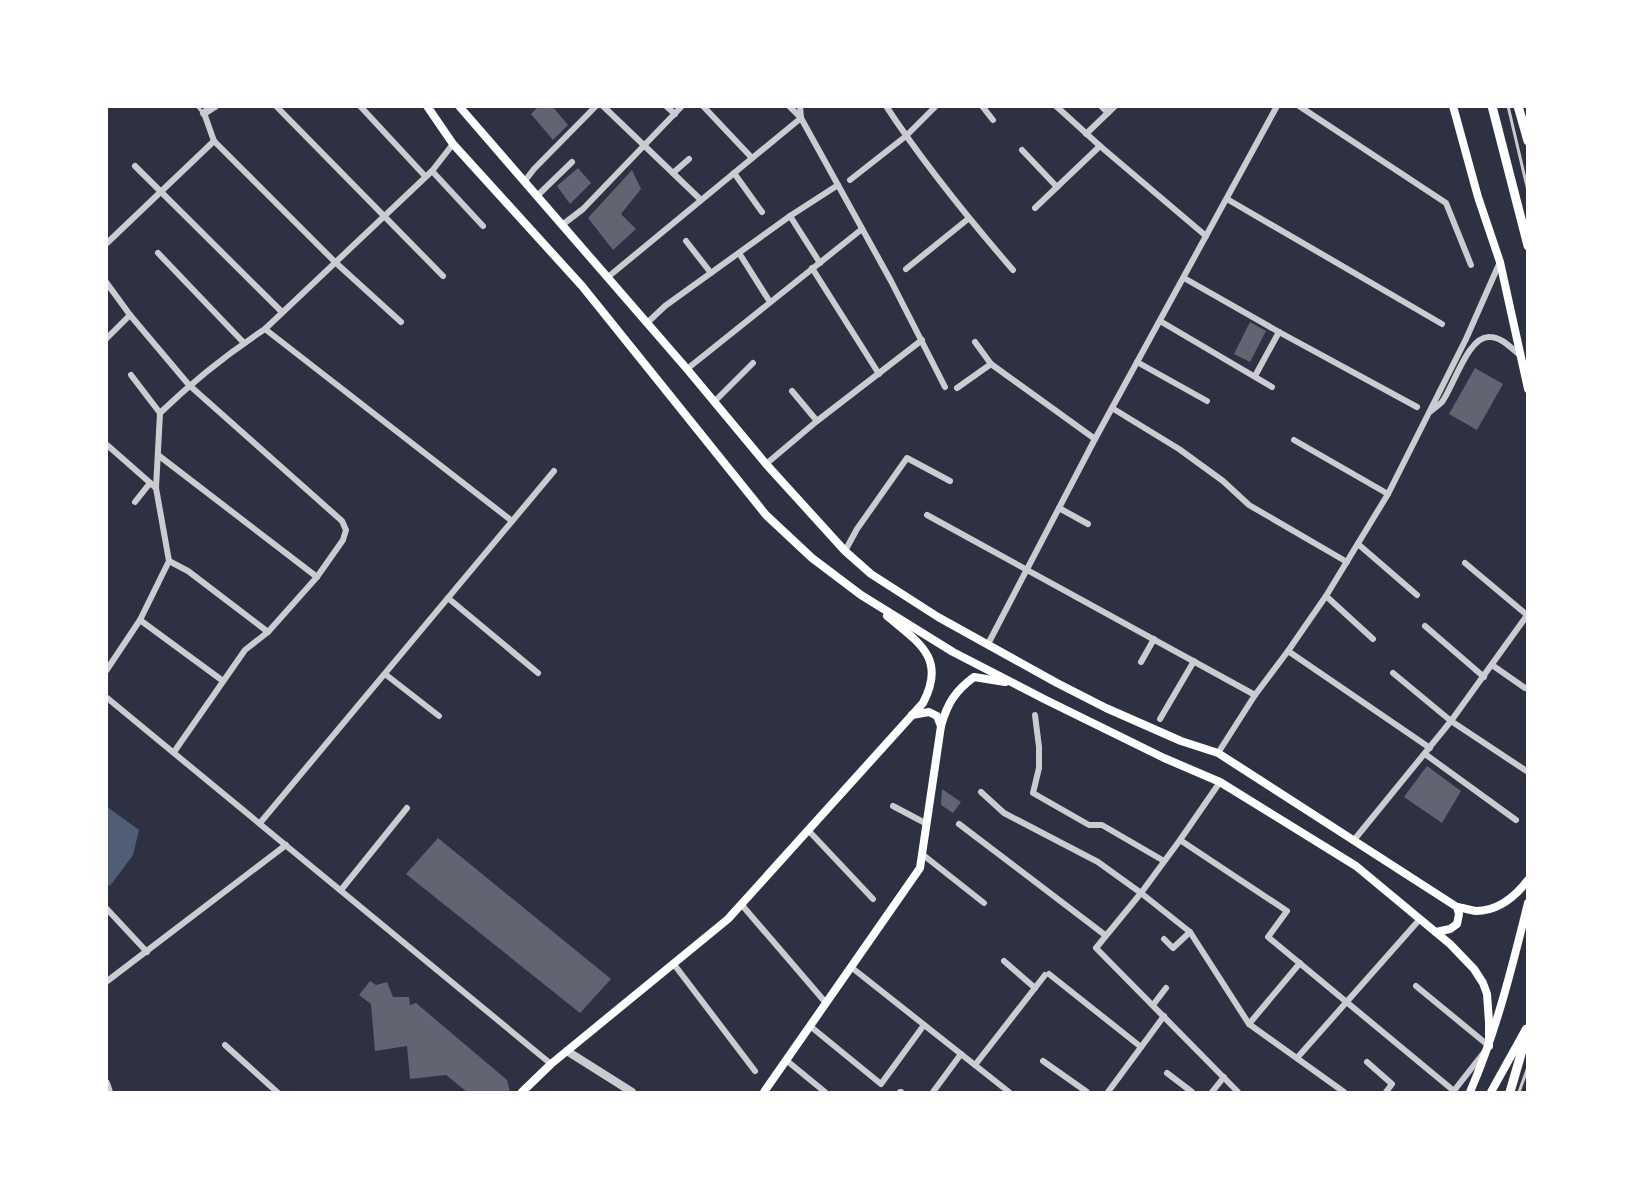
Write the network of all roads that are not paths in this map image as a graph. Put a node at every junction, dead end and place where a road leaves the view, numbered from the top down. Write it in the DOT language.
graph roads {
  1 [pos="197,106"];
  2 [pos="215,106"];
  3 [pos="276,106"];
  4 [pos="360,106"];
  5 [pos="427,106"];
  6 [pos="459,106"];
  7 [pos="596,106"];
  8 [pos="603,106"];
  9 [pos="666,106"];
  10 [pos="682,106"];
  11 [pos="703,106"];
  12 [pos="789,106"];
  13 [pos="800,106"];
  14 [pos="886,106"];
  15 [pos="936,106"];
  16 [pos="982,106"];
  17 [pos="1056,106"];
  18 [pos="1101,106"];
  19 [pos="1115,106"];
  20 [pos="1277,106"];
  21 [pos="1299,106"];
  22 [pos="1453,106"];
  23 [pos="1492,106"];
  24 [pos="1508,106"];
  25 [pos="1518,106"];
  26 [pos="204,113"];
  27 [pos="1107,113"];
  28 [pos="675,114"];
  29 [pos="801,118"];
  30 [pos="993,120"];
  31 [pos="1086,134"];
  32 [pos="906,136"];
  33 [pos="214,141"];
  34 [pos="1527,141"];
  35 [pos="453,144"];
  36 [pos="645,145"];
  37 [pos="1100,146"];
  38 [pos="1022,150"];
  39 [pos="752,158"];
  40 [pos="689,159"];
  41 [pos="572,162"];
  42 [pos="135,166"];
  43 [pos="432,171"];
  44 [pos="673,172"];
  45 [pos="734,173"];
  46 [pos="425,176"];
  47 [pos="850,180"];
  48 [pos="524,182"];
  49 [pos="838,185"];
  50 [pos="1057,187"];
  51 [pos="1527,191"];
  52 [pos="160,192"];
  53 [pos="537,196"];
  54 [pos="1227,199"];
  55 [pos="701,200"];
  56 [pos="1035,208"];
  57 [pos="762,212"];
  58 [pos="384,216"];
  59 [pos="790,216"];
  60 [pos="968,219"];
  61 [pos="562,225"];
  62 [pos="483,226"];
  63 [pos="862,229"];
  64 [pos="1206,236"];
  65 [pos="686,241"];
  66 [pos="106,244"];
  67 [pos="1527,246"];
  68 [pos="158,253"];
  69 [pos="739,253"];
  70 [pos="335,262"];
  71 [pos="1500,262"];
  72 [pos="820,263"];
  73 [pos="1472,265"];
  74 [pos="812,268"];
  75 [pos="906,269"];
  76 [pos="1013,270"];
  77 [pos="711,273"];
  78 [pos="443,276"];
  79 [pos="608,277"];
  80 [pos="1184,278"];
  81 [pos="106,282"];
  82 [pos="770,302"];
  83 [pos="282,312"];
  84 [pos="130,315"];
  85 [pos="1160,321"];
  86 [pos="401,322"];
  87 [pos="647,323"];
  88 [pos="1442,324"];
  89 [pos="265,329"];
  90 [pos="1279,332"];
  91 [pos="107,338"];
  92 [pos="922,340"];
  93 [pos="975,342"];
  94 [pos="244,343"];
  95 [pos="1521,357"];
  96 [pos="1137,362"];
  97 [pos="753,363"];
  98 [pos="991,364"];
  99 [pos="687,369"];
  100 [pos="879,374"];
  101 [pos="132,375"];
  102 [pos="1255,376"];
  103 [pos="189,385"];
  104 [pos="945,387"];
  105 [pos="1272,387"];
  106 [pos="957,388"];
  107 [pos="1527,389"];
  108 [pos="792,390"];
  109 [pos="715,401"];
  110 [pos="1207,401"];
  111 [pos="1417,406"];
  112 [pos="1112,408"];
  113 [pos="160,413"];
  114 [pos="1429,413"];
  115 [pos="817,421"];
  116 [pos="1095,439"];
  117 [pos="1294,440"];
  118 [pos="106,444"];
  119 [pos="158,455"];
  120 [pos="766,464"];
  121 [pos="555,471"];
  122 [pos="951,481"];
  123 [pos="153,485"];
  124 [pos="1388,494"];
  125 [pos="135,502"];
  126 [pos="1059,508"];
  127 [pos="927,515"];
  128 [pos="512,521"];
  129 [pos="1088,524"];
  130 [pos="1358,544"];
  131 [pos="845,551"];
  132 [pos="169,561"];
  133 [pos="1347,562"];
  134 [pos="1465,562"];
  135 [pos="1027,569"];
  136 [pos="317,577"];
  137 [pos="861,595"];
  138 [pos="1417,595"];
  139 [pos="1326,596"];
  140 [pos="448,598"];
  141 [pos="1527,614"];
  142 [pos="140,620"];
  143 [pos="1425,626"];
  144 [pos="267,632"];
  145 [pos="1154,639"];
  146 [pos="1373,639"];
  147 [pos="988,644"];
  148 [pos="1288,651"];
  149 [pos="1194,661"];
  150 [pos="1141,662"];
  151 [pos="1492,665"];
  152 [pos="106,671"];
  153 [pos="538,673"];
  154 [pos="385,674"];
  155 [pos="1394,674"];
  156 [pos="1484,677"];
  157 [pos="223,681"];
  158 [pos="1018,685"];
  159 [pos="1525,688"];
  160 [pos="1255,694"];
  161 [pos="106,697"];
  162 [pos="912,715"];
  163 [pos="1035,715"];
  164 [pos="439,716"];
  165 [pos="1160,719"];
  166 [pos="1451,721"];
  167 [pos="941,726"];
  168 [pos="1430,748"];
  169 [pos="174,752"];
  170 [pos="1218,753"];
  171 [pos="1425,754"];
  172 [pos="1527,772"];
  173 [pos="1220,782"];
  174 [pos="981,792"];
  175 [pos="893,806"];
  176 [pos="407,808"];
  177 [pos="1516,820"];
  178 [pos="260,824"];
  179 [pos="927,824"];
  180 [pos="959,824"];
  181 [pos="808,830"];
  182 [pos="1180,840"];
  183 [pos="1354,840"];
  184 [pos="286,845"];
  185 [pos="922,854"];
  186 [pos="1164,861"];
  187 [pos="1527,880"];
  188 [pos="341,890"];
  189 [pos="1141,893"];
  190 [pos="873,899"];
  191 [pos="984,903"];
  192 [pos="1527,903"];
  193 [pos="741,904"];
  194 [pos="1457,907"];
  195 [pos="106,908"];
  196 [pos="1420,919"];
  197 [pos="1190,932"];
  198 [pos="1436,932"];
  199 [pos="1106,935"];
  200 [pos="1164,939"];
  201 [pos="147,952"];
  202 [pos="1004,961"];
  203 [pos="673,963"];
  204 [pos="1300,963"];
  205 [pos="851,967"];
  206 [pos="106,982"];
  207 [pos="1416,986"];
  208 [pos="1035,988"];
  209 [pos="1166,988"];
  210 [pos="1346,1002"];
  211 [pos="825,1003"];
  212 [pos="1153,1005"];
  213 [pos="1164,1016"];
  214 [pos="1249,1024"];
  215 [pos="924,1025"];
  216 [pos="810,1026"];
  217 [pos="1527,1028"];
  218 [pos="225,1045"];
  219 [pos="1489,1046"];
  220 [pos="1141,1047"];
  221 [pos="567,1051"];
  222 [pos="961,1054"];
  223 [pos="1297,1058"];
  224 [pos="786,1060"];
  225 [pos="1043,1061"];
  226 [pos="1367,1062"];
  227 [pos="551,1064"];
  228 [pos="975,1065"];
  229 [pos="1527,1067"];
  230 [pos="755,1071"];
  231 [pos="1167,1073"];
  232 [pos="1224,1077"];
  233 [pos="106,1083"];
  234 [pos="1453,1091"];
  235 [pos="109,1092"];
  236 [pos="277,1092"];
  237 [pos="522,1092"];
  238 [pos="632,1092"];
  239 [pos="764,1092"];
  240 [pos="825,1092"];
  241 [pos="933,1092"];
  242 [pos="1009,1092"];
  243 [pos="1087,1092"];
  244 [pos="1108,1092"];
  245 [pos="1192,1092"];
  246 [pos="1212,1092"];
  247 [pos="1238,1092"];
  248 [pos="1344,1092"];
  249 [pos="1386,1092"];
  250 [pos="1470,1092"];
  251 [pos="1491,1092"];
  252 [pos="1510,1092"];
  253 [pos="1519,1092"];
  1 -- 26 [label="lane"];
  2 -- 26 [label="street"];
  3 -- 58 [label="street"];
  4 -- 46 [label="street"];
  5 -- 35 [label="main road"];
  6 -- 48 [label="main road"];
  7 -- 48 [label="street"];
  8 -- 36 [label="street"];
  9 -- 28 [label="street"];
  10 -- 28 [label="street"];
  11 -- 39 [label="street"];
  12 -- 29 [label="street"];
  13 -- 29 [label="street"];
  14 -- 32 [label="street"];
  15 -- 32 [label="street"];
  16 -- 30 [label="street"];
  17 -- 31 [label="street"];
  18 -- 27 [label="street"];
  19 -- 27 [label="street"];
  20 -- 54 [label="street"];
  21 -- 73 [label="street"];
  22 -- 71 [label="main road"];
  23 -- 67 [label="highway"];
  24 -- 51 [label="lane"];
  25 -- 34 [label="highway"];
  26 -- 33 [label="street"];
  27 -- 31 [label="street"];
  28 -- 36 [label="street"];
  29 -- 39 [label="street"];
  29 -- 49 [label="street"];
  31 -- 37 [label="street"];
  32 -- 47 [label="street"];
  32 -- 60 [label="street"];
  33 -- 52 [label="street"];
  33 -- 70 [label="street"];
  35 -- 43 [label="street"];
  35 -- 137 [label="main road"];
  36 -- 44 [label="street"];
  36 -- 61 [label="street"];
  37 -- 50 [label="street"];
  37 -- 64 [label="street"];
  38 -- 50 [label="street"];
  39 -- 45 [label="street"];
  40 -- 44 [label="street"];
  41 -- 53 [label="street"];
  42 -- 52 [label="street"];
  43 -- 46 [label="street"];
  43 -- 62 [label="street"];
  44 -- 55 [label="street"];
  45 -- 55 [label="street"];
  45 -- 57 [label="street"];
  46 -- 58 [label="street"];
  48 -- 53 [label="main road"];
  49 -- 59 [label="street"];
  49 -- 63 [label="street"];
  50 -- 56 [label="street"];
  52 -- 66 [label="street"];
  52 -- 83 [label="street"];
  53 -- 61 [label="main road"];
  54 -- 64 [label="street"];
  54 -- 88 [label="street"];
  55 -- 79 [label="street"];
  58 -- 70 [label="street"];
  58 -- 78 [label="street"];
  59 -- 69 [label="street"];
  59 -- 72 [label="street"];
  60 -- 75 [label="street"];
  60 -- 76 [label="street"];
  61 -- 79 [label="main road"];
  63 -- 72 [label="street"];
  63 -- 92 [label="street"];
  64 -- 80 [label="street"];
  65 -- 77 [label="street"];
  68 -- 94 [label="street"];
  69 -- 77 [label="street"];
  69 -- 82 [label="street"];
  70 -- 83 [label="street"];
  70 -- 86 [label="street"];
  71 -- 95 [label="main road"];
  71 -- 114 [label="street"];
  72 -- 74 [label="street"];
  74 -- 82 [label="street"];
  74 -- 100 [label="street"];
  77 -- 87 [label="street"];
  79 -- 87 [label="main road"];
  80 -- 85 [label="street"];
  80 -- 90 [label="street"];
  81 -- 84 [label="street"];
  82 -- 99 [label="street"];
  83 -- 89 [label="street"];
  84 -- 91 [label="street"];
  84 -- 103 [label="street"];
  85 -- 96 [label="street"];
  85 -- 102 [label="street"];
  87 -- 99 [label="main road"];
  89 -- 94 [label="street"];
  89 -- 128 [label="street"];
  90 -- 102 [label="street"];
  90 -- 111 [label="street"];
  92 -- 100 [label="street"];
  92 -- 104 [label="street"];
  93 -- 98 [label="street"];
  94 -- 103 [label="street"];
  95 -- 107 [label="main road"];
  95 -- 114 [label="street"];
  96 -- 110 [label="street"];
  96 -- 112 [label="street"];
  97 -- 109 [label="street"];
  98 -- 106 [label="street"];
  98 -- 116 [label="street"];
  99 -- 109 [label="main road"];
  100 -- 115 [label="street"];
  101 -- 113 [label="street"];
  102 -- 105 [label="street"];
  103 -- 113 [label="street"];
  103 -- 136 [label="street"];
  108 -- 115 [label="street"];
  109 -- 120 [label="main road"];
  112 -- 116 [label="street"];
  112 -- 133 [label="street"];
  113 -- 119 [label="street"];
  114 -- 124 [label="street"];
  115 -- 120 [label="street"];
  116 -- 126 [label="street"];
  117 -- 124 [label="street"];
  118 -- 123 [label="street"];
  119 -- 123 [label="street"];
  119 -- 136 [label="street"];
  120 -- 131 [label="main road"];
  121 -- 128 [label="street"];
  122 -- 131 [label="street"];
  123 -- 125 [label="street"];
  123 -- 132 [label="street"];
  124 -- 130 [label="street"];
  126 -- 129 [label="street"];
  126 -- 135 [label="street"];
  127 -- 135 [label="street"];
  128 -- 140 [label="street"];
  130 -- 133 [label="street"];
  130 -- 138 [label="street"];
  131 -- 147 [label="main road"];
  132 -- 142 [label="street"];
  132 -- 144 [label="street"];
  133 -- 139 [label="street"];
  134 -- 141 [label="street"];
  135 -- 145 [label="street"];
  135 -- 147 [label="street"];
  136 -- 144 [label="street"];
  137 -- 158 [label="main road"];
  137 -- 162 [label="main road"];
  139 -- 146 [label="street"];
  139 -- 148 [label="street"];
  140 -- 153 [label="street"];
  140 -- 154 [label="street"];
  141 -- 151 [label="street"];
  142 -- 152 [label="street"];
  142 -- 157 [label="street"];
  143 -- 156 [label="street"];
  144 -- 157 [label="street"];
  145 -- 149 [label="street"];
  145 -- 150 [label="street"];
  147 -- 170 [label="main road"];
  148 -- 160 [label="street"];
  148 -- 168 [label="street"];
  149 -- 160 [label="street"];
  149 -- 165 [label="street"];
  151 -- 156 [label="street"];
  151 -- 159 [label="street"];
  154 -- 164 [label="street"];
  154 -- 178 [label="street"];
  155 -- 166 [label="street"];
  156 -- 166 [label="street"];
  157 -- 169 [label="street"];
  158 -- 167 [label="main road"];
  158 -- 173 [label="main road"];
  160 -- 170 [label="street"];
  161 -- 169 [label="street"];
  162 -- 167 [label="main road"];
  162 -- 181 [label="main road"];
  163 -- 186 [label="street"];
  166 -- 168 [label="street"];
  166 -- 172 [label="street"];
  167 -- 179 [label="main road"];
  168 -- 171 [label="street"];
  169 -- 178 [label="street"];
  170 -- 183 [label="main road"];
  171 -- 177 [label="street"];
  171 -- 183 [label="street"];
  173 -- 182 [label="street"];
  173 -- 196 [label="main road"];
  174 -- 189 [label="street"];
  175 -- 179 [label="street"];
  176 -- 188 [label="street"];
  178 -- 184 [label="street"];
  179 -- 185 [label="main road"];
  180 -- 199 [label="street"];
  181 -- 190 [label="street"];
  181 -- 193 [label="main road"];
  182 -- 186 [label="street"];
  182 -- 204 [label="street"];
  183 -- 194 [label="main road"];
  184 -- 188 [label="street"];
  184 -- 201 [label="street"];
  185 -- 191 [label="street"];
  185 -- 205 [label="main road"];
  186 -- 189 [label="street"];
  187 -- 194 [label="main road"];
  188 -- 227 [label="street"];
  189 -- 197 [label="street"];
  189 -- 199 [label="street"];
  192 -- 219 [label="main road"];
  193 -- 203 [label="main road"];
  193 -- 211 [label="street"];
  194 -- 198 [label="main road"];
  195 -- 201 [label="street"];
  196 -- 198 [label="main road"];
  196 -- 210 [label="street"];
  197 -- 200 [label="street"];
  197 -- 214 [label="street"];
  198 -- 219 [label="main road"];
  199 -- 212 [label="street"];
  201 -- 206 [label="street"];
  202 -- 208 [label="street"];
  203 -- 221 [label="main road"];
  203 -- 230 [label="street"];
  204 -- 210 [label="street"];
  204 -- 214 [label="street"];
  205 -- 211 [label="main road"];
  205 -- 215 [label="street"];
  207 -- 219 [label="street"];
  208 -- 220 [label="street"];
  208 -- 228 [label="street"];
  209 -- 212 [label="street"];
  210 -- 223 [label="street"];
  210 -- 234 [label="street"];
  211 -- 216 [label="main road"];
  212 -- 213 [label="street"];
  213 -- 220 [label="street"];
  213 -- 232 [label="street"];
  214 -- 223 [label="street"];
  215 -- 216 [label="street"];
  215 -- 222 [label="street"];
  216 -- 224 [label="main road"];
  217 -- 251 [label="main road"];
  217 -- 252 [label="highway"];
  218 -- 236 [label="street"];
  219 -- 234 [label="street"];
  219 -- 250 [label="main road"];
  220 -- 244 [label="street"];
  221 -- 227 [label="main road"];
  221 -- 238 [label="street"];
  222 -- 228 [label="street"];
  222 -- 241 [label="street"];
  223 -- 248 [label="street"];
  224 -- 239 [label="main road"];
  224 -- 240 [label="street"];
  225 -- 243 [label="street"];
  226 -- 249 [label="street"];
  227 -- 237 [label="main road"];
  228 -- 242 [label="street"];
  229 -- 253 [label="lane"];
  231 -- 245 [label="street"];
  232 -- 246 [label="street"];
  232 -- 247 [label="street"];
  233 -- 235 [label="street"];
}
